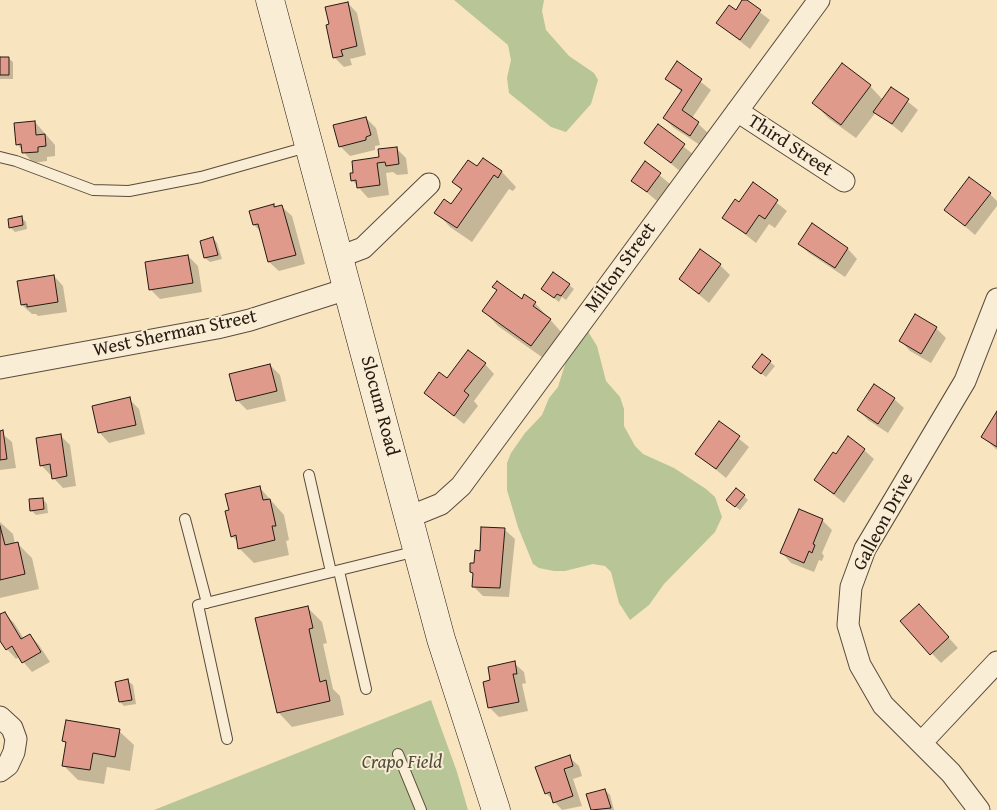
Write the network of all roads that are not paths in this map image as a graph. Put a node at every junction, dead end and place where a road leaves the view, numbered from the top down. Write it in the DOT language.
graph roads {
  1 [pos="270,0"];
  2 [pos="819,0"];
  3 [pos="737,111"];
  4 [pos="310,146"];
  5 [pos="0,157"];
  6 [pos="844,181"];
  7 [pos="429,184"];
  8 [pos="339,256"];
  9 [pos="347,289"];
  10 [pos="997,299"];
  11 [pos="0,368"];
  12 [pos="309,475"];
  13 [pos="409,518"];
  14 [pos="185,519"];
  15 [pos="418,550"];
  16 [pos="335,572"];
  17 [pos="207,603"];
  18 [pos="997,662"];
  19 [pos="366,689"];
  20 [pos="0,717"];
  21 [pos="227,739"];
  22 [pos="921,743"];
  23 [pos="398,754"];
  24 [pos="0,771"];
  25 [pos="421,810"];
  26 [pos="496,810"];
  27 [pos="979,810"];
  1 -- 4 [label="main road, Slocum Road"];
  2 -- 3 [label="street, Milton Street"];
  3 -- 6 [label="street, Third Street"];
  3 -- 13 [label="street, Milton Street"];
  4 -- 5 [label="lane"];
  4 -- 8 [label="main road, Slocum Road"];
  7 -- 8 [label="street"];
  8 -- 9 [label="main road, Slocum Road"];
  9 -- 11 [label="street, West Sherman Street"];
  9 -- 13 [label="main road, Slocum Road"];
  10 -- 22 [label="street, Galleon Drive"];
  12 -- 16 [label="lane"];
  13 -- 15 [label="main road, Slocum Road"];
  14 -- 17 [label="lane"];
  15 -- 16 [label="lane"];
  15 -- 26 [label="main road, Slocum Road"];
  16 -- 17 [label="lane"];
  16 -- 19 [label="lane"];
  17 -- 21 [label="lane"];
  18 -- 22 [label="street"];
  20 -- 24 [label="street"];
  22 -- 27 [label="street, Galleon Drive"];
  23 -- 25 [label="lane"];
}
